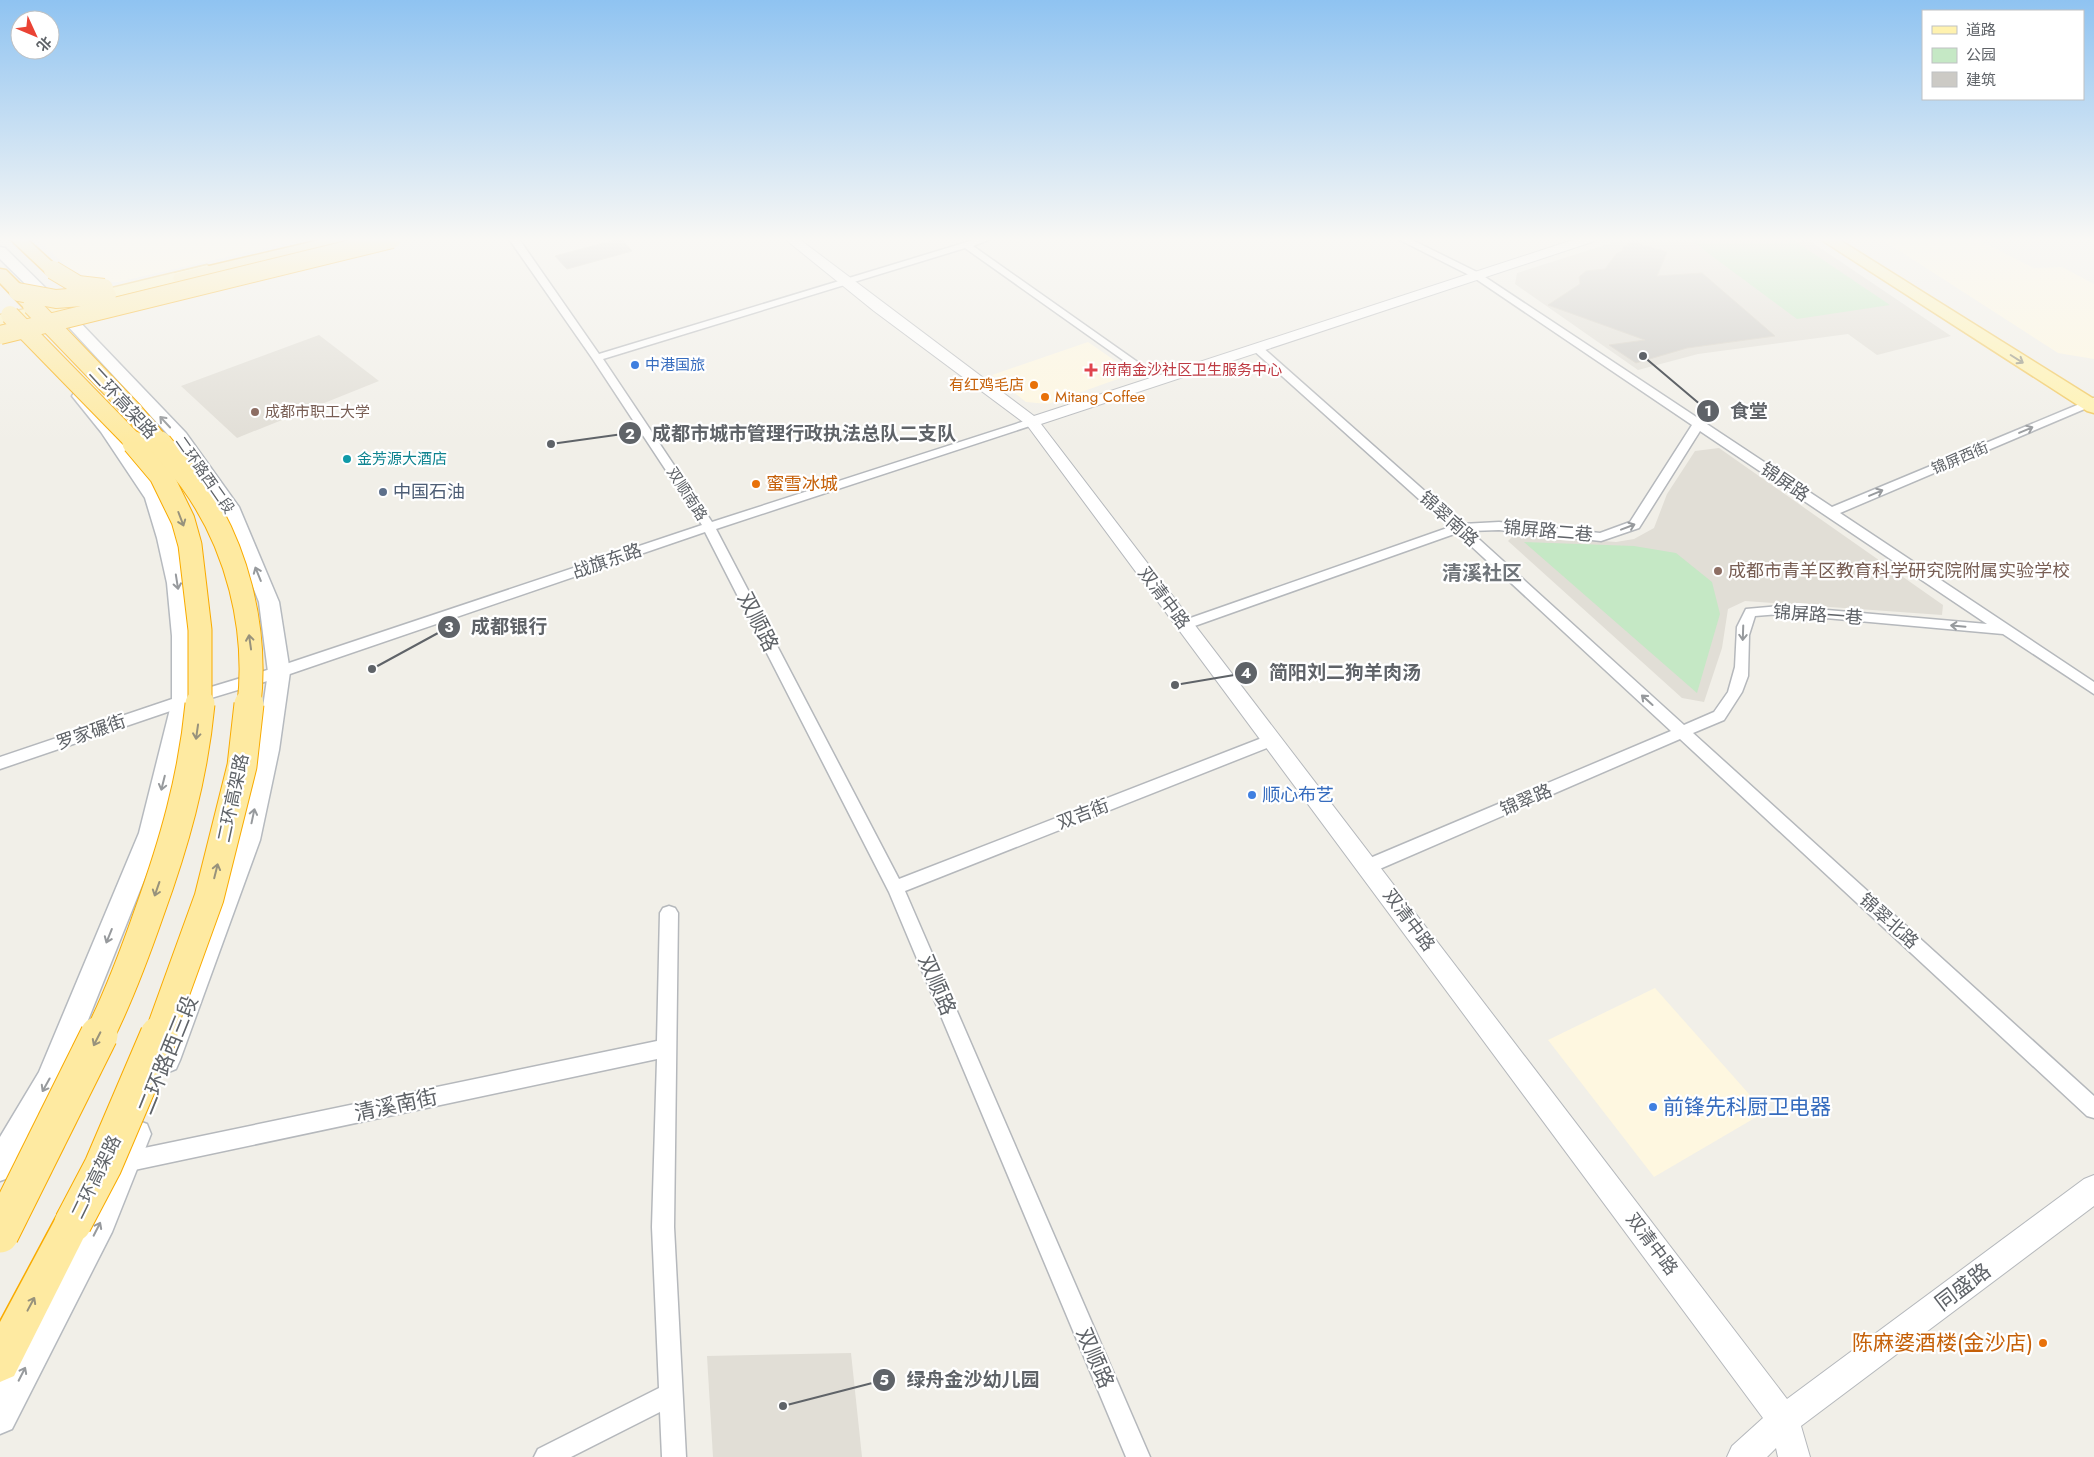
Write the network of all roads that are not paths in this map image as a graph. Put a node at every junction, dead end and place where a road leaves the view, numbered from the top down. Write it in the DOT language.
graph roads {
  1 [pos="36,307"];
  2 [pos="52,307"];
  3 [pos="57,307"];
  4 [pos="59,307"];
  5 [pos="63,307"];
  6 [pos="119,307"];
  7 [pos="561,307"];
  8 [pos="764,307"];
  9 [pos="879,307"];
  10 [pos="1054,307"];
  11 [pos="1380,307"];
  12 [pos="1524,307"];
  13 [pos="1939,307"];
  14 [pos="1955,307"];
  15 [pos="5,319"];
  16 [pos="69,319"];
  17 [pos="1257,348"];
  18 [pos="597,358"];
  19 [pos="1158,380"];
  20 [pos="2093,401"];
  21 [pos="1032,422"];
  22 [pos="1699,424"];
  23 [pos="1832,512"];
  24 [pos="709,527"];
  25 [pos="1459,528"];
  26 [pos="1184,625"];
  27 [pos="2007,630"];
  28 [pos="279,672"];
  29 [pos="2094,689"];
  30 [pos="183,701"];
  31 [pos="1683,733"];
  32 [pos="1272,740"];
  33 [pos="0,763"];
  34 [pos="1369,866"];
  35 [pos="895,888"];
  36 [pos="669,913"];
  37 [pos="667,1048"];
  38 [pos="2094,1109"];
  39 [pos="125,1162"];
  40 [pos="0,1166"];
  41 [pos="2094,1189"];
  42 [pos="0,1234"];
  43 [pos="0,1362"];
  44 [pos="671,1394"];
  45 [pos="0,1417"];
  46 [pos="1784,1420"];
  47 [pos="546,1457"];
  48 [pos="674,1457"];
  49 [pos="1138,1457"];
  50 [pos="1743,1457"];
  51 [pos="1794,1457"];
  1 -- 15 [label="highway, bridge"];
  2 -- 15 [label="main road"];
  3 -- 16 [label="main road, 二环路西二段"];
  4 -- 15 [label="highway, bridge"];
  5 -- 15 [label="highway, bridge"];
  6 -- 16 [label="main road"];
  7 -- 18 [label="street, 双顺南路"];
  8 -- 18 [label="street"];
  9 -- 21 [label="street, 双清中路"];
  10 -- 19 [label="street"];
  11 -- 17 [label="street"];
  12 -- 22 [label="street, 锦屏路"];
  13 -- 20 [label="main road, one-way"];
  14 -- 20 [label="main road"];
  15 -- 16 [label="main road"];
  15 -- 30 [label="main road, one-way"];
  15 -- 42 [label="highway, 二环高架路, one-way, bridge"];
  43 -- 15 [label="highway, 二环高架路, one-way, bridge"];
  28 -- 16 [label="main road, 二环路西二段, one-way"];
  17 -- 19 [label="street"];
  17 -- 25 [label="street, 锦翠南路"];
  18 -- 24 [label="street, 双顺南路"];
  19 -- 21 [label="street"];
  23 -- 20 [label="street, 锦屏西街, one-way"];
  21 -- 24 [label="street, 战旗东路"];
  21 -- 26 [label="street, 双清中路"];
  22 -- 23 [label="street, 锦屏路"];
  25 -- 22 [label="street, 锦屏路二巷, one-way"];
  23 -- 27 [label="street, 锦屏路"];
  24 -- 28 [label="street, 战旗东路"];
  24 -- 35 [label="street, 双顺路"];
  25 -- 26 [label="street"];
  31 -- 25 [label="street, 锦翠南路, one-way"];
  26 -- 32 [label="street, 双清中路"];
  27 -- 29 [label="street, 锦屏路"];
  27 -- 31 [label="street, 锦屏路一巷, one-way"];
  28 -- 30 [label="street, 战旗东路"];
  39 -- 28 [label="main road, 二环路西三段, one-way"];
  30 -- 33 [label="street, 罗家碾街"];
  30 -- 40 [label="main road, one-way"];
  31 -- 34 [label="street, 锦翠路"];
  31 -- 38 [label="street, 锦翠北路"];
  32 -- 34 [label="street, 双清中路"];
  32 -- 35 [label="street, 双吉街"];
  34 -- 46 [label="street, 双清中路"];
  35 -- 49 [label="street, 双顺路"];
  36 -- 37 [label="street"];
  37 -- 39 [label="street, 清溪南街"];
  37 -- 44 [label="street"];
  45 -- 39 [label="main road, 二环路西三段, one-way"];
  41 -- 46 [label="street, 同盛路"];
  44 -- 47 [label="street"];
  44 -- 48 [label="street"];
  46 -- 50 [label="street, 同盛路"];
  46 -- 51 [label="street"];
}
